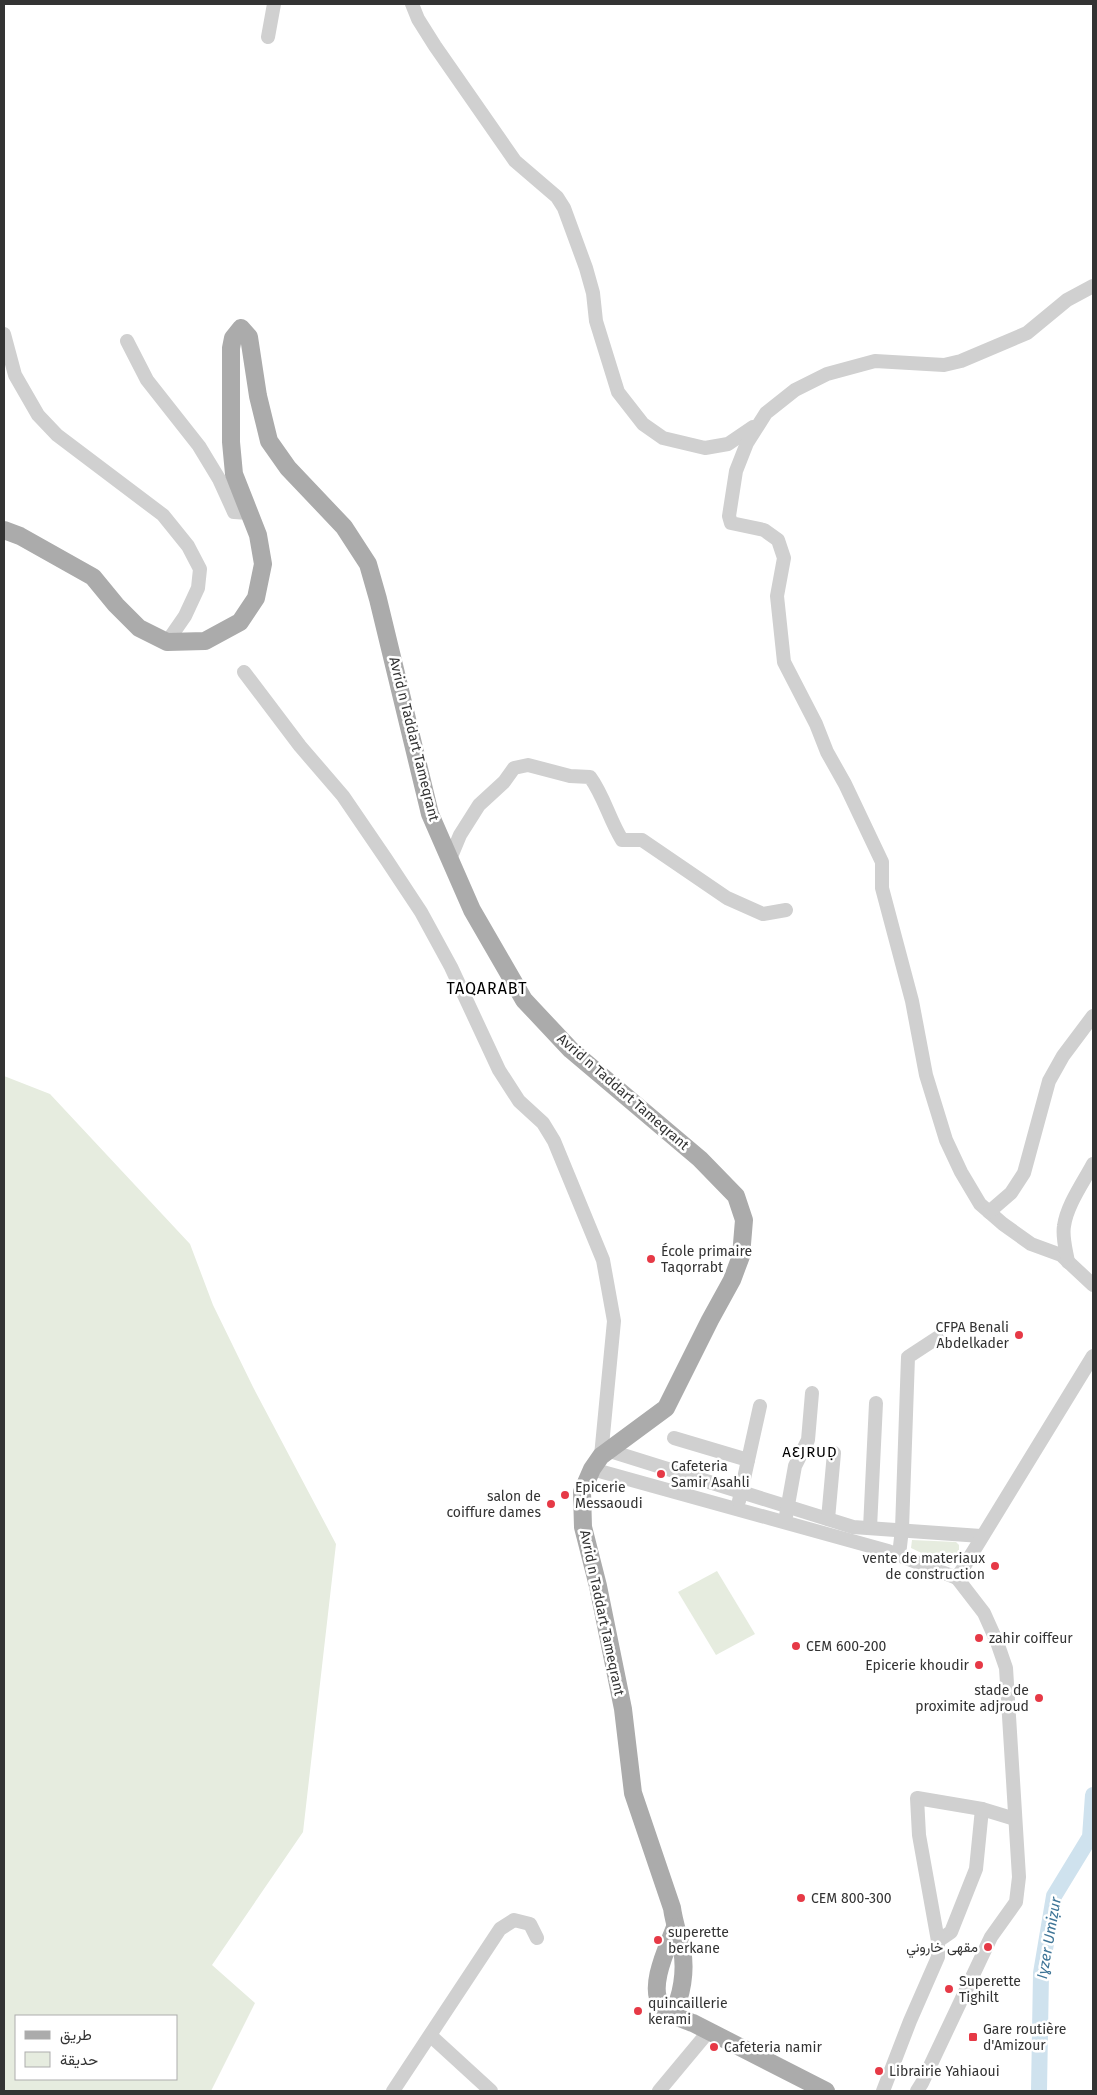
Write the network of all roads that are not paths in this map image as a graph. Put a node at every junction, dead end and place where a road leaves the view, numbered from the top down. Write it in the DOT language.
graph roads {
  1 [pos="274,4"];
  2 [pos="412,4"];
  3 [pos="268,37"];
  4 [pos="1093,286"];
  5 [pos="4,334"];
  6 [pos="128,341"];
  7 [pos="756,426"];
  8 [pos="249,513"];
  9 [pos="4,530"];
  10 [pos="167,642"];
  11 [pos="244,672"];
  12 [pos="450,859"];
  13 [pos="786,910"];
  14 [pos="1093,1016"];
  15 [pos="1092,1171"];
  16 [pos="989,1212"];
  17 [pos="1068,1262"];
  18 [pos="1093,1285"];
  19 [pos="937,1338"];
  20 [pos="1093,1356"];
  21 [pos="812,1393"];
  22 [pos="876,1403"];
  23 [pos="760,1406"];
  24 [pos="674,1438"];
  25 [pos="834,1453"];
  26 [pos="601,1459"];
  27 [pos="748,1460"];
  28 [pos="740,1493"];
  29 [pos="787,1507"];
  30 [pos="738,1509"];
  31 [pos="828,1519"];
  32 [pos="784,1522"];
  33 [pos="870,1528"];
  34 [pos="902,1529"];
  35 [pos="981,1536"];
  36 [pos="899,1555"];
  37 [pos="957,1578"];
  38 [pos="982,1810"];
  39 [pos="1015,1819"];
  40 [pos="675,1927"];
  41 [pos="537,1938"];
  42 [pos="938,1941"];
  43 [pos="672,2014"];
  44 [pos="709,2032"];
  45 [pos="431,2036"];
  46 [pos="887,2089"];
  47 [pos="393,2091"];
  48 [pos="491,2091"];
  49 [pos="659,2091"];
  50 [pos="824,2091"];
  51 [pos="917,2091"];
  1 -- 3 [label="street"];
  2 -- 7 [label="street"];
  4 -- 7 [label="street"];
  5 -- 10 [label="street"];
  6 -- 8 [label="street"];
  7 -- 16 [label="street"];
  8 -- 10 [label="main road, Avrid n Taddart Tameqrant"];
  8 -- 12 [label="main road, Avrid n Taddart Tameqrant"];
  9 -- 10 [label="main road, Avrid n Taddart Tameqrant"];
  11 -- 26 [label="street"];
  12 -- 13 [label="street"];
  12 -- 26 [label="main road, Avrid n Taddart Tameqrant"];
  14 -- 16 [label="street"];
  15 -- 17 [label="street"];
  16 -- 17 [label="street"];
  17 -- 18 [label="street"];
  19 -- 34 [label="street"];
  20 -- 35 [label="street"];
  21 -- 29 [label="street"];
  22 -- 33 [label="street"];
  23 -- 27 [label="street"];
  24 -- 27 [label="street"];
  25 -- 31 [label="street"];
  26 -- 28 [label="street"];
  26 -- 30 [label="street"];
  26 -- 40 [label="main road, Avrid n Taddart Tameqrant"];
  27 -- 28 [label="street"];
  28 -- 29 [label="street"];
  28 -- 30 [label="street"];
  29 -- 31 [label="street"];
  29 -- 32 [label="street"];
  30 -- 32 [label="street"];
  31 -- 33 [label="street"];
  32 -- 36 [label="street"];
  33 -- 34 [label="street"];
  34 -- 35 [label="street"];
  34 -- 36 [label="street"];
  35 -- 37 [label="street"];
  36 -- 37 [label="street"];
  37 -- 39 [label="street"];
  38 -- 39 [label="street"];
  38 -- 42 [label="street"];
  38 -- 42 [label="street"];
  39 -- 51 [label="street"];
  40 -- 43 [label="main road, Avrid n Taddart Tameqrant"];
  40 -- 43 [label="main road"];
  41 -- 45 [label="street"];
  42 -- 46 [label="street"];
  43 -- 44 [label="main road"];
  44 -- 49 [label="street"];
  44 -- 50 [label="main road"];
  45 -- 47 [label="street"];
  45 -- 48 [label="street"];
}
